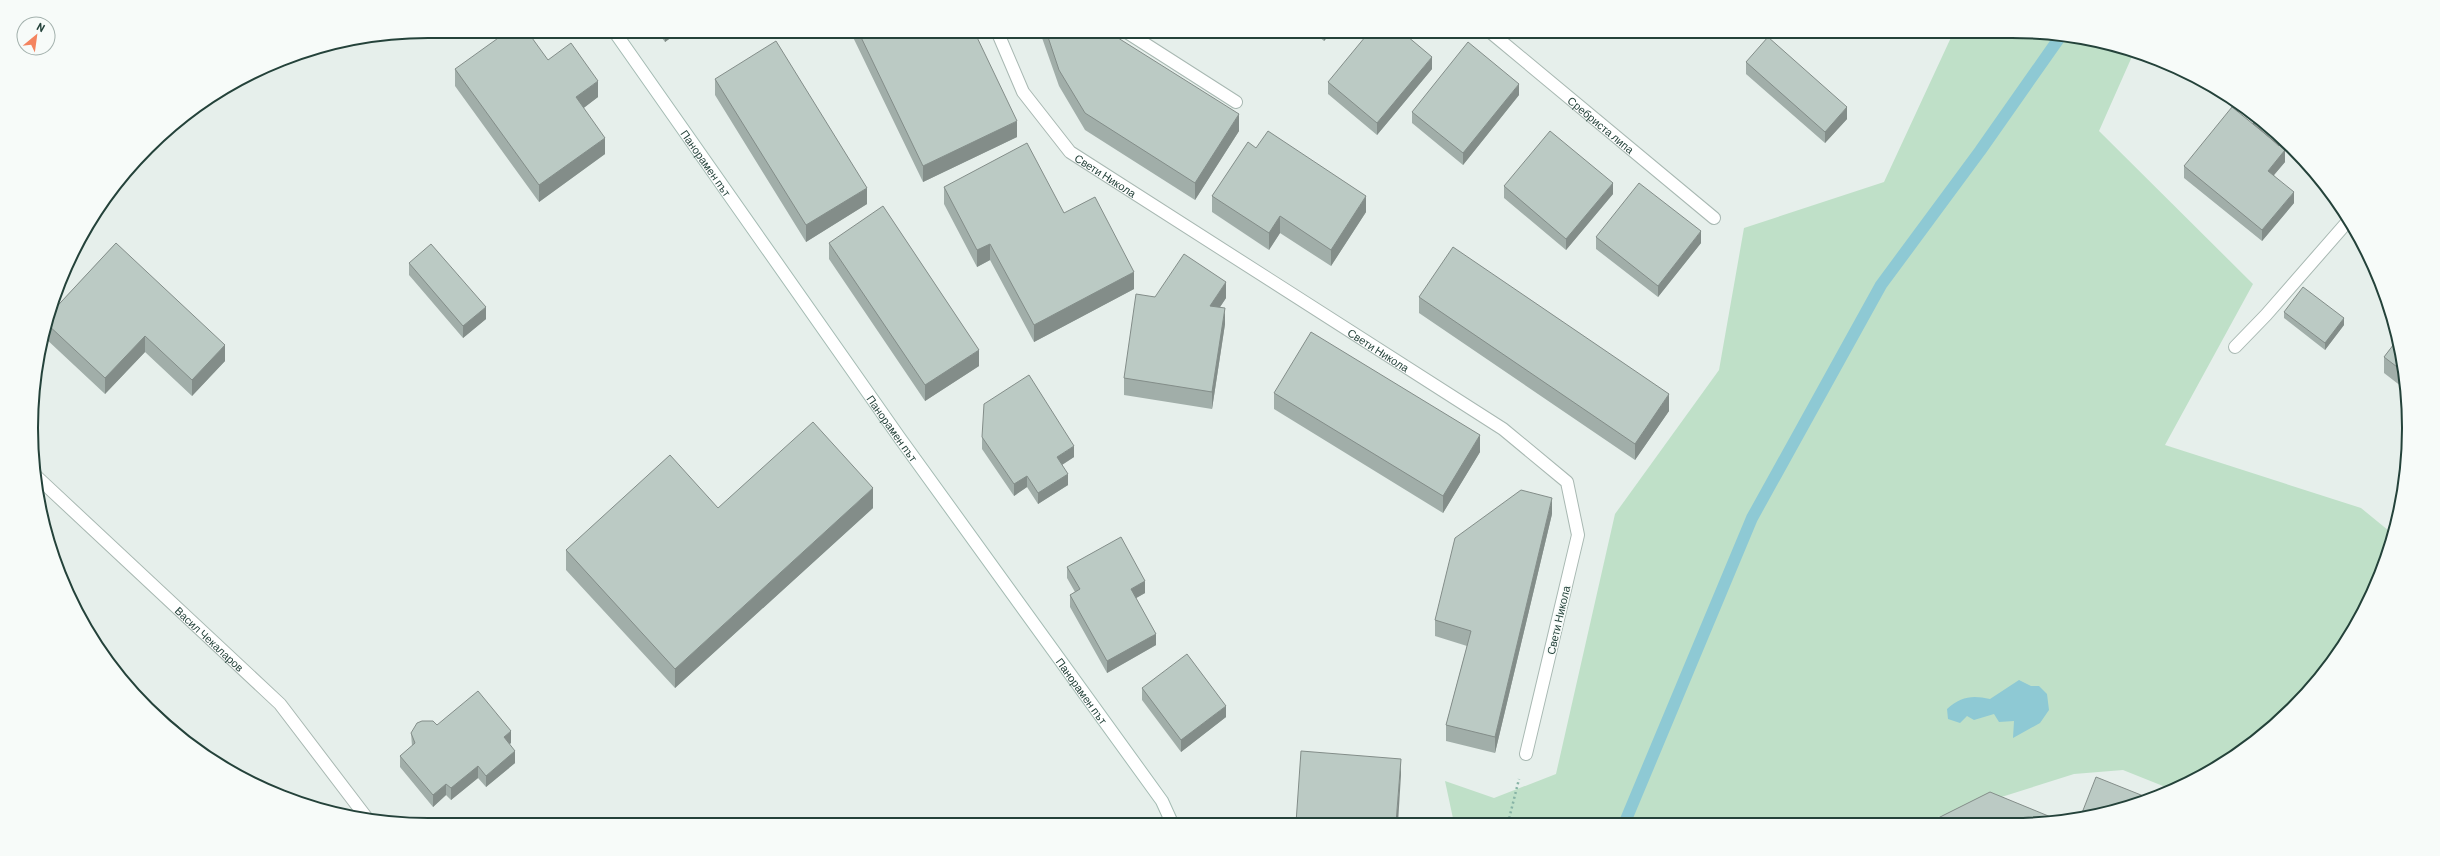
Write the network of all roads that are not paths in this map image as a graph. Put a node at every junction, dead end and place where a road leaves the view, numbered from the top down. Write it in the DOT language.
graph roads {
  1 [pos="619,38"];
  2 [pos="1000,38"];
  3 [pos="1136,38"];
  4 [pos="1496,38"];
  5 [pos="1236,102"];
  6 [pos="1714,218"];
  7 [pos="2345,225"];
  8 [pos="2235,347"];
  9 [pos="41,481"];
  10 [pos="1526,754"];
  11 [pos="363,813"];
  12 [pos="1170,818"];
  1 -- 12 [label="street, Панорамен път"];
  2 -- 10 [label="street, Свети Никола"];
  3 -- 5 [label="street"];
  4 -- 6 [label="street, Сребриста липа"];
  7 -- 8 [label="street"];
  9 -- 11 [label="street, Васил Чекаларов"];
}
